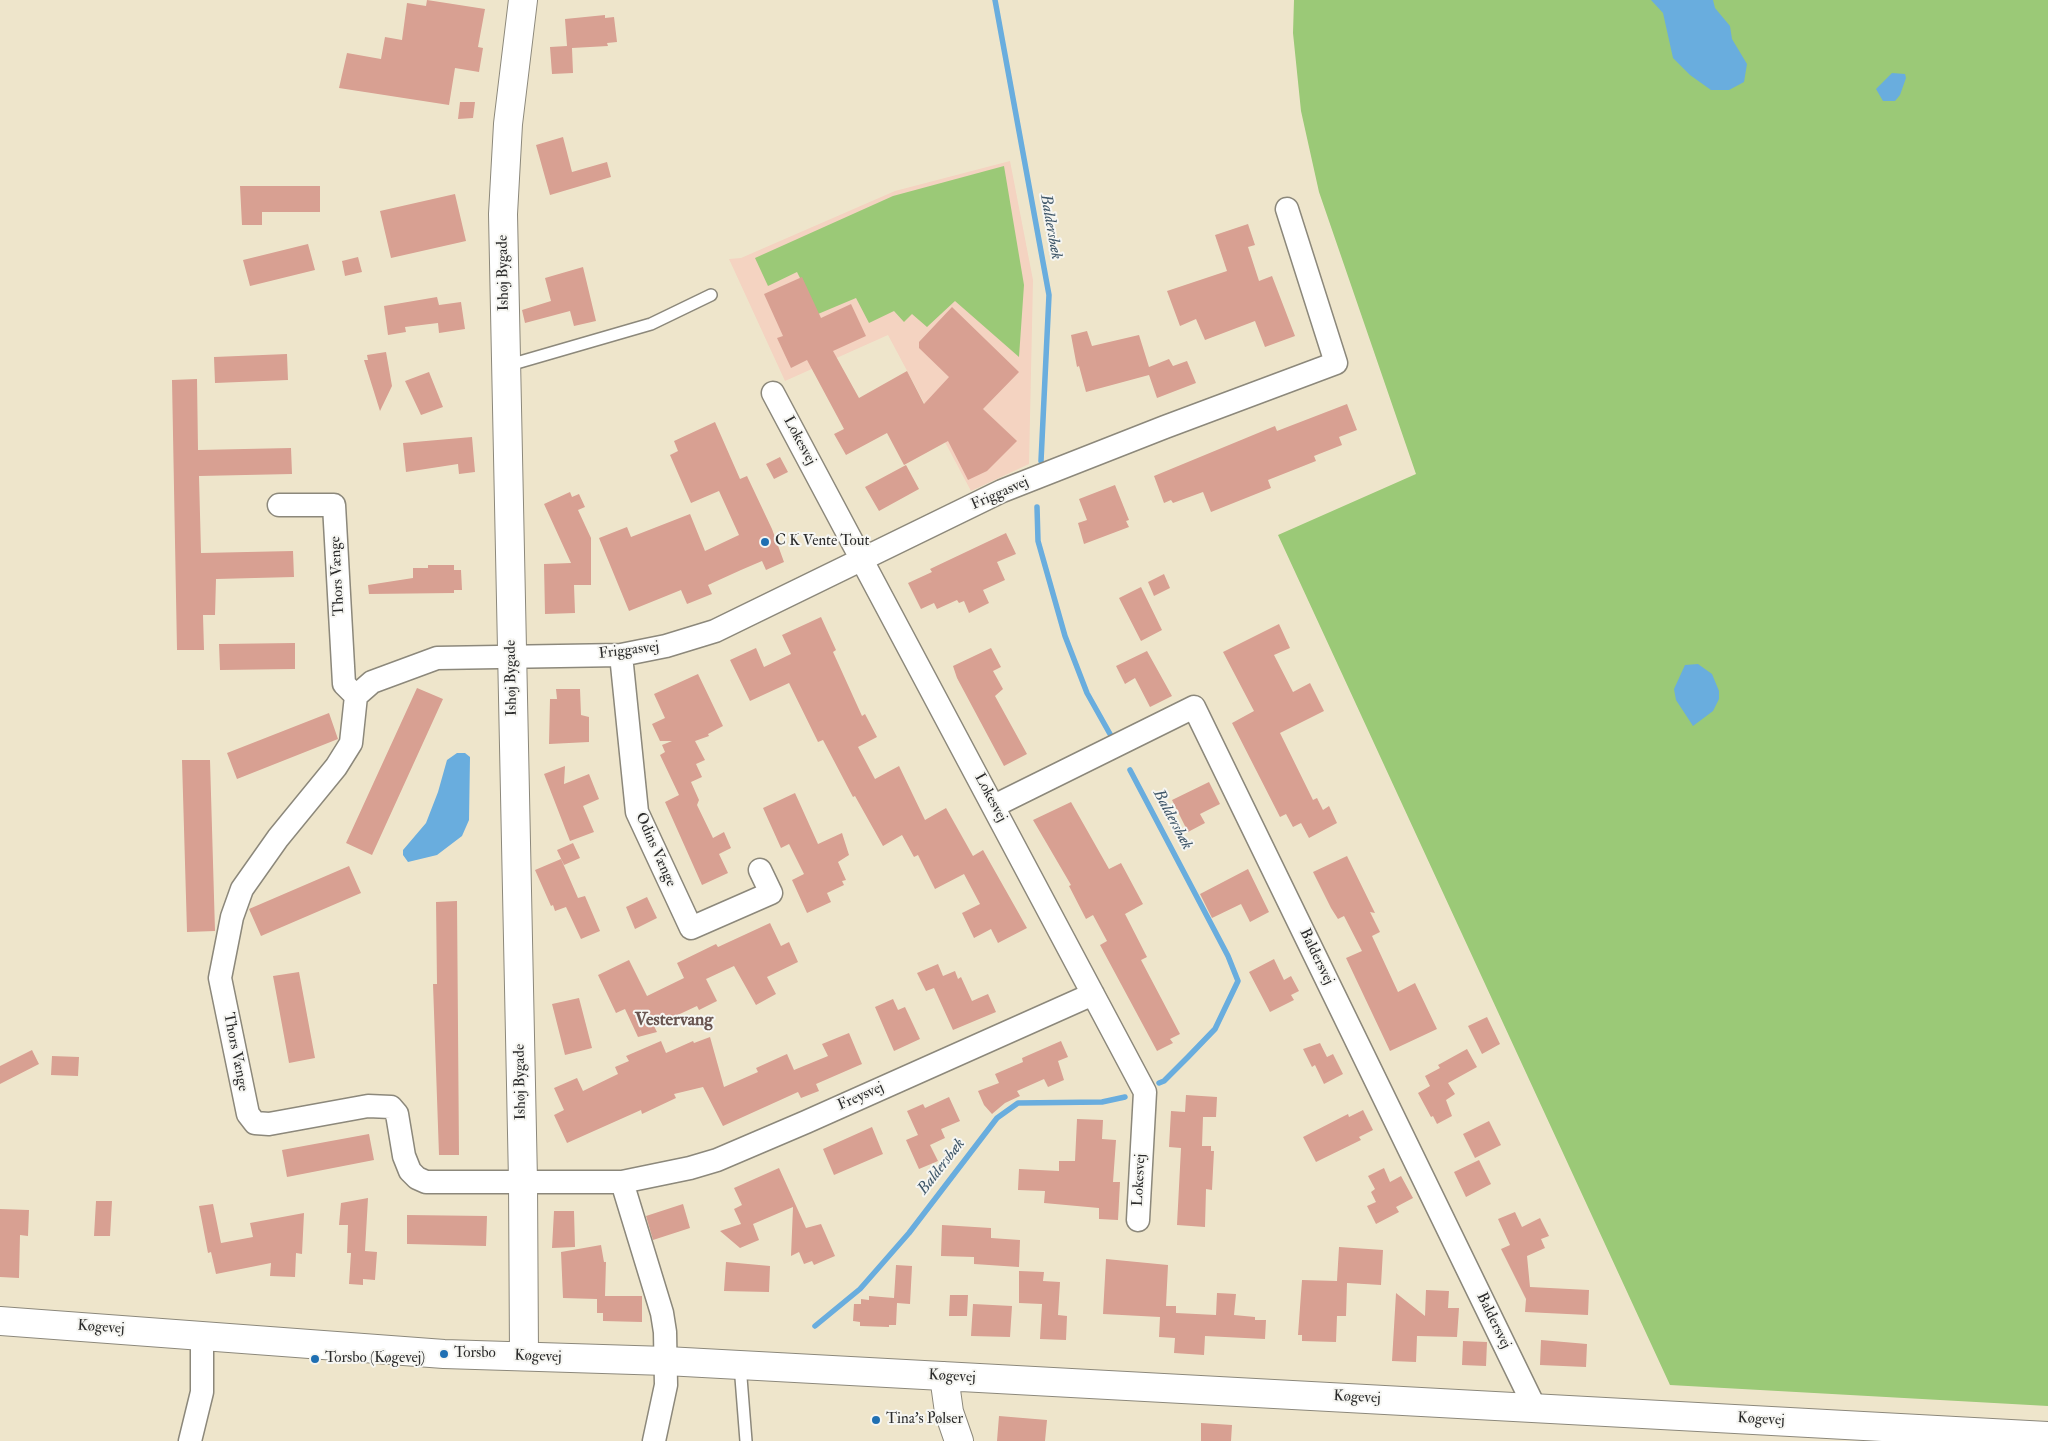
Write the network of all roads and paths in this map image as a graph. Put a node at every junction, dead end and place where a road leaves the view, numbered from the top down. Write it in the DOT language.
graph roads {
  1 [pos="523,0"];
  2 [pos="1287,209"];
  3 [pos="711,295"];
  4 [pos="506,366"];
  5 [pos="773,393"];
  6 [pos="279,506"];
  7 [pos="862,558"];
  8 [pos="621,655"];
  9 [pos="512,658"];
  10 [pos="356,696"];
  11 [pos="994,806"];
  12 [pos="760,870"];
  13 [pos="1093,994"];
  14 [pos="523,1181"];
  15 [pos="622,1182"];
  16 [pos="1138,1220"];
  17 [pos="0,1321"];
  18 [pos="202,1336"];
  19 [pos="524,1356"];
  20 [pos="666,1361"];
  21 [pos="740,1365"];
  22 [pos="944,1376"];
  23 [pos="1535,1408"];
  24 [pos="2048,1436"];
  25 [pos="190,1441"];
  26 [pos="654,1441"];
  27 [pos="746,1441"];
  28 [pos="959,1441"];
  1 -- 4 [label="street, Ishøj Bygade"];
  2 -- 7 [label="street, Friggasvej"];
  3 -- 4 [label="lane"];
  4 -- 9 [label="street, Ishøj Bygade"];
  5 -- 7 [label="street, Lokesvej"];
  6 -- 10 [label="street, Thors Vænge"];
  7 -- 8 [label="street, Friggasvej"];
  7 -- 11 [label="street, Lokesvej"];
  8 -- 9 [label="street, Friggasvej"];
  8 -- 12 [label="street, Odins Vænge"];
  9 -- 10 [label="street"];
  9 -- 14 [label="street, Ishøj Bygade"];
  10 -- 14 [label="street, Thors Vænge"];
  11 -- 13 [label="street, Lokesvej"];
  11 -- 23 [label="street, Baldersvej"];
  13 -- 15 [label="street, Freysvej"];
  13 -- 16 [label="street, Lokesvej"];
  14 -- 15 [label="street, Freysvej"];
  14 -- 19 [label="street, Ishøj Bygade"];
  15 -- 20 [label="street"];
  17 -- 18 [label="street, Køgevej"];
  18 -- 19 [label="street, Køgevej"];
  18 -- 25 [label="street"];
  19 -- 20 [label="street, Køgevej"];
  20 -- 21 [label="street, Køgevej"];
  20 -- 26 [label="street"];
  21 -- 22 [label="street, Køgevej"];
  21 -- 27 [label="lane"];
  22 -- 23 [label="street, Køgevej"];
  22 -- 28 [label="street"];
  23 -- 24 [label="street, Køgevej"];
}
